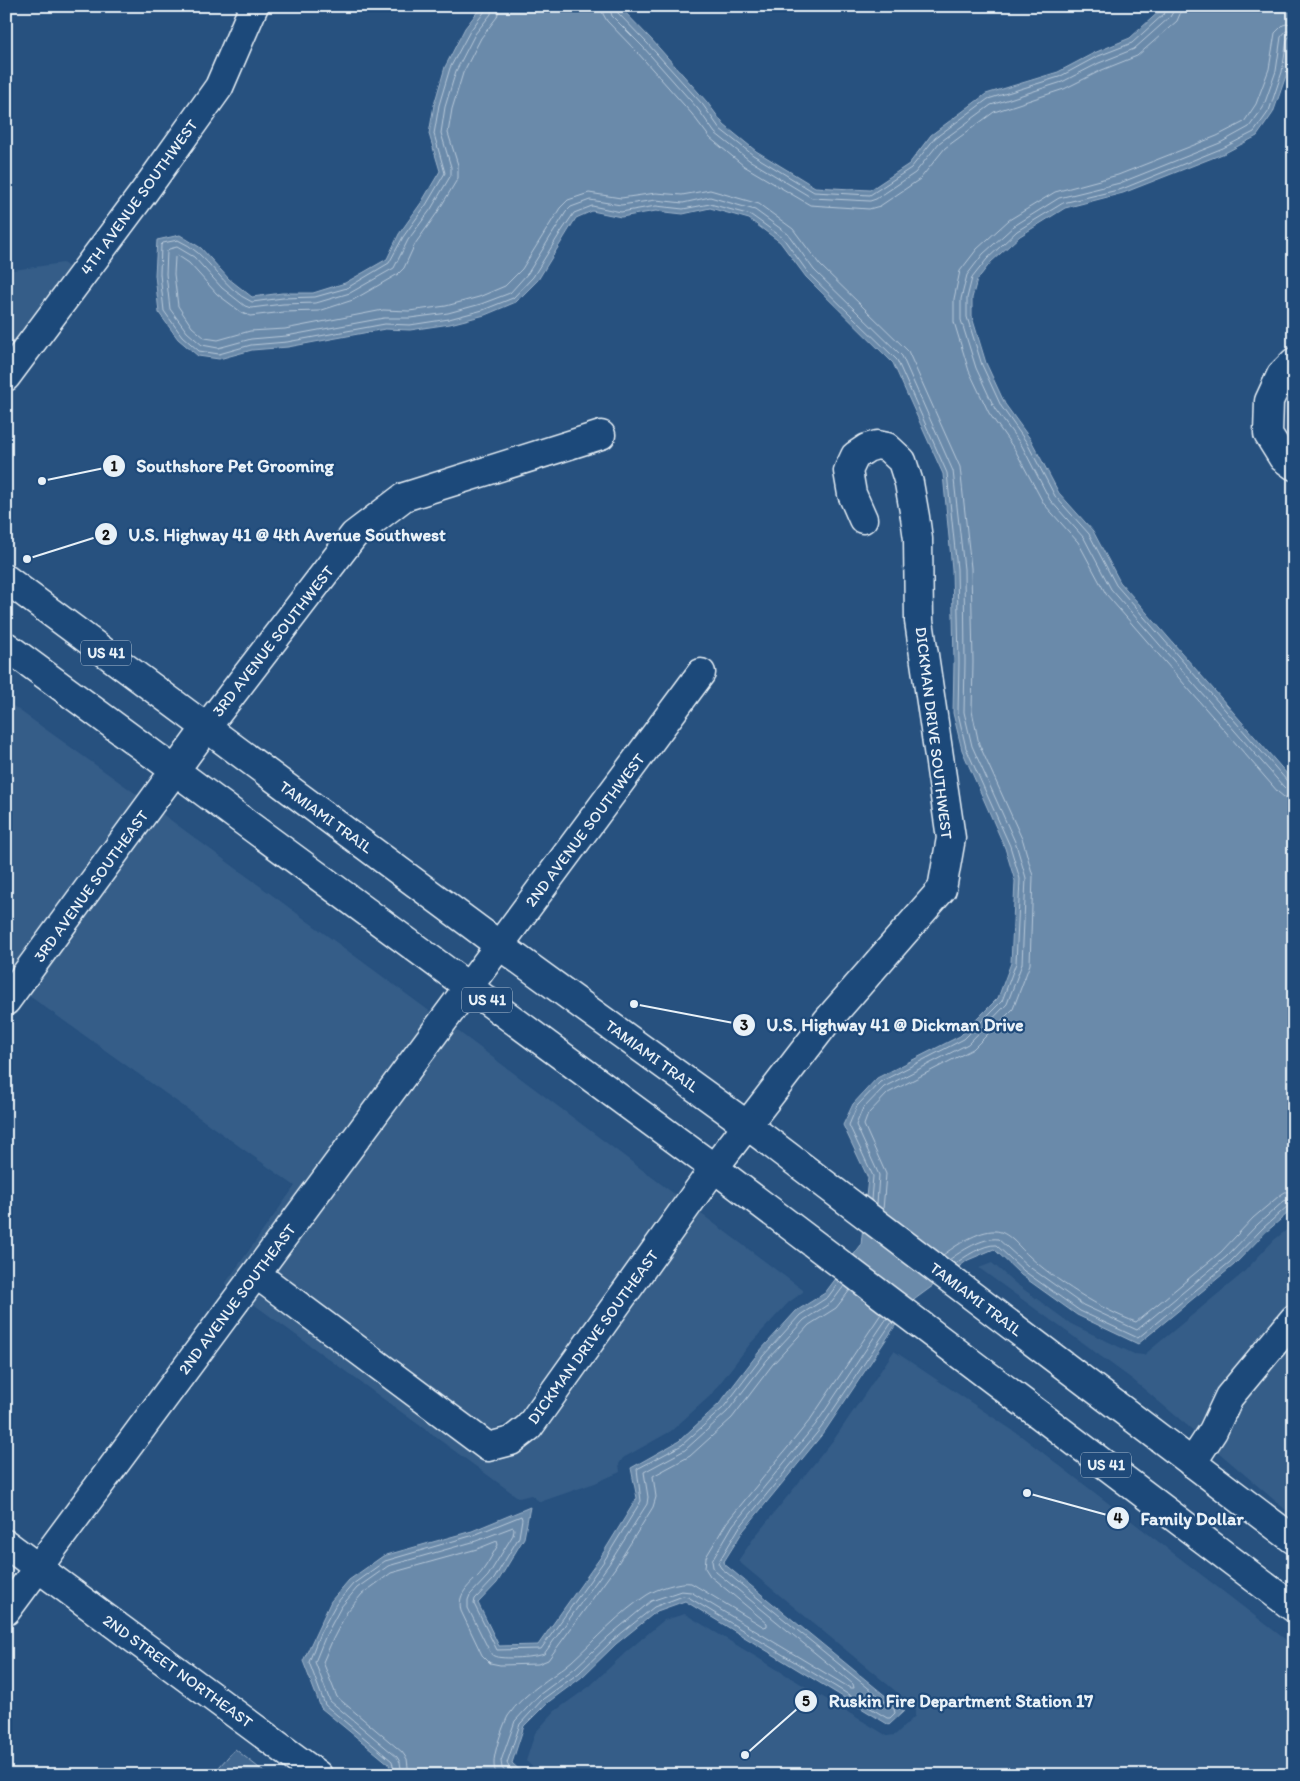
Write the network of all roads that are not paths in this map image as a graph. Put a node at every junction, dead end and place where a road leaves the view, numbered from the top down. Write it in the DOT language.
graph roads {
  1 [pos="254,6"];
  2 [pos="1294,362"];
  3 [pos="6,377"];
  4 [pos="601,435"];
  5 [pos="1294,466"];
  6 [pos="862,519"];
  7 [pos="6,579"];
  8 [pos="6,646"];
  9 [pos="701,673"];
  10 [pos="206,728"];
  11 [pos="175,770"];
  12 [pos="499,945"];
  13 [pos="469,987"];
  14 [pos="6,1001"];
  15 [pos="747,1125"];
  16 [pos="714,1168"];
  17 [pos="256,1274"];
  18 [pos="1294,1319"];
  19 [pos="1192,1463"];
  20 [pos="1294,1540"];
  21 [pos="6,1544"];
  22 [pos="38,1568"];
  23 [pos="1294,1608"];
  24 [pos="6,1611"];
  25 [pos="318,1775"];
  1 -- 3 [label="street, 4TH AVENUE SOUTHWEST"];
  2 -- 5 [label="street"];
  4 -- 10 [label="street, 3RD AVENUE SOUTHWEST"];
  6 -- 15 [label="street, DICKMAN DRIVE SOUTHWEST"];
  7 -- 10 [label="street, TAMIAMI TRAIL / US 41"];
  8 -- 11 [label="street, US 41"];
  9 -- 12 [label="street, 2ND AVENUE SOUTHWEST"];
  10 -- 11 [label="street, 3RD AVENUE SOUTHWEST"];
  10 -- 12 [label="street, TAMIAMI TRAIL / US 41"];
  11 -- 13 [label="street, US 41"];
  11 -- 14 [label="street, 3RD AVENUE SOUTHEAST"];
  12 -- 13 [label="street, 2ND AVENUE SOUTHWEST"];
  12 -- 15 [label="street, TAMIAMI TRAIL / US 41"];
  13 -- 16 [label="street, US 41"];
  13 -- 17 [label="street, 2ND AVENUE SOUTHEAST"];
  15 -- 16 [label="street, DICKMAN DRIVE SOUTHWEST"];
  15 -- 19 [label="street, TAMIAMI TRAIL / US 41"];
  16 -- 17 [label="street, DICKMAN DRIVE SOUTHEAST"];
  16 -- 23 [label="street, US 41"];
  17 -- 22 [label="street, 2ND AVENUE SOUTHEAST"];
  18 -- 19 [label="street"];
  19 -- 20 [label="street, TAMIAMI TRAIL / US 41"];
  21 -- 22 [label="street, 2ND STREET NORTHEAST"];
  22 -- 24 [label="street, 2ND AVENUE SOUTHEAST"];
  22 -- 25 [label="street, 2ND STREET NORTHEAST"];
}
